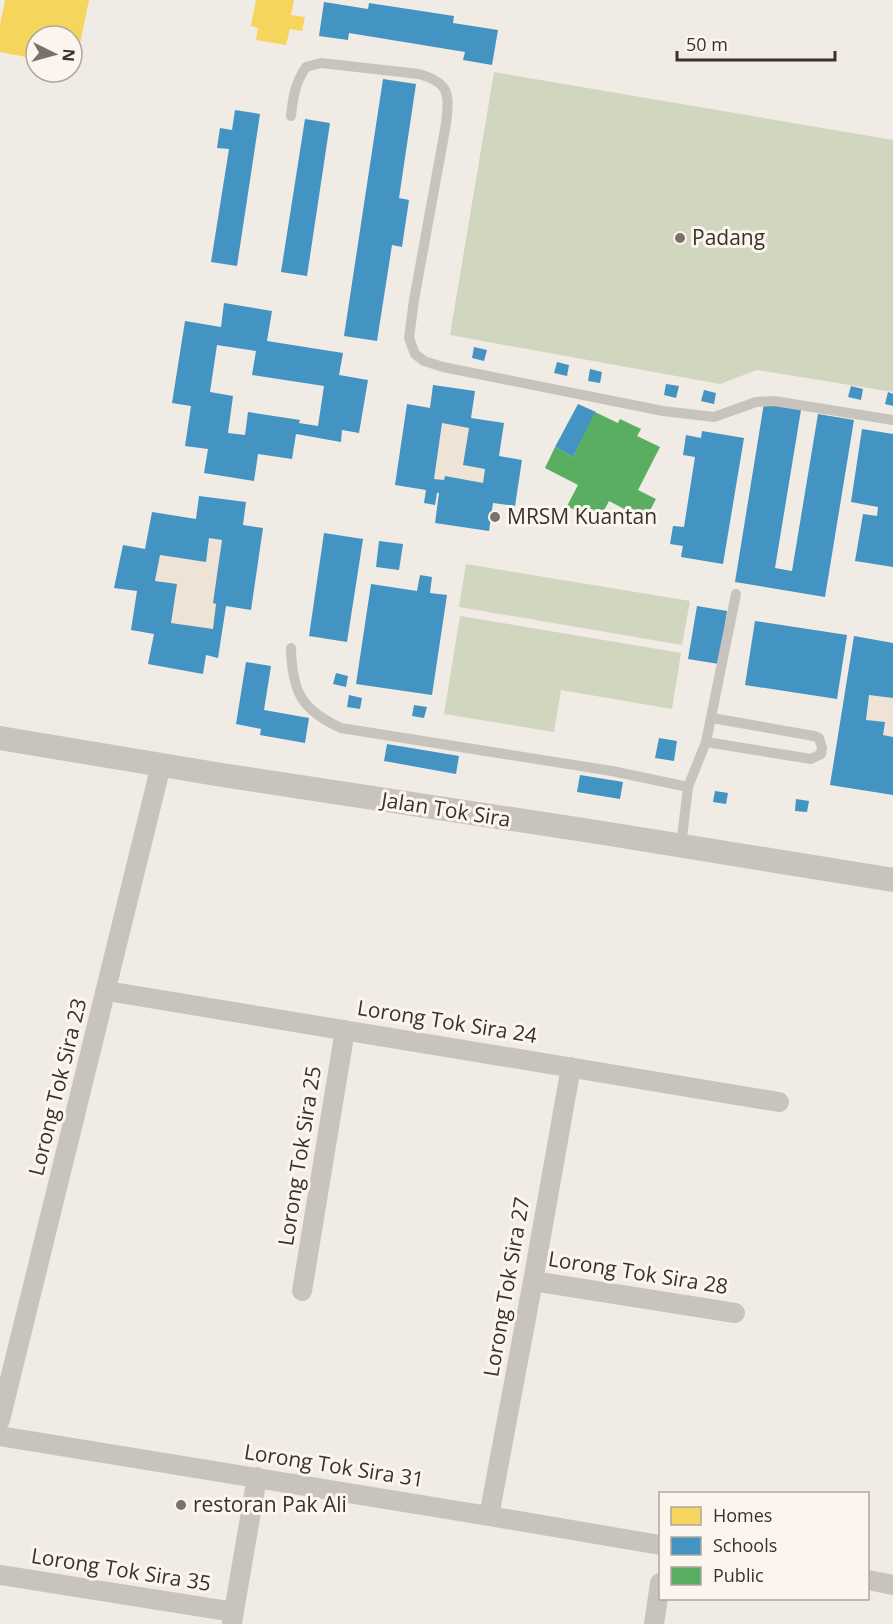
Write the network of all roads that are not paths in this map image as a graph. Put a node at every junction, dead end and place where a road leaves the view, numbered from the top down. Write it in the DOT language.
graph roads {
  1 [pos="291,116"];
  2 [pos="893,420"];
  3 [pos="736,594"];
  4 [pos="291,648"];
  5 [pos="712,718"];
  6 [pos="0,738"];
  7 [pos="706,742"];
  8 [pos="161,765"];
  9 [pos="688,787"];
  10 [pos="681,846"];
  11 [pos="893,880"];
  12 [pos="107,991"];
  13 [pos="345,1030"];
  14 [pos="571,1067"];
  15 [pos="779,1102"];
  16 [pos="533,1281"];
  17 [pos="302,1291"];
  18 [pos="735,1313"];
  19 [pos="0,1420"];
  20 [pos="0,1436"];
  21 [pos="257,1477"];
  22 [pos="489,1516"];
  23 [pos="659,1545"];
  24 [pos="0,1575"];
  25 [pos="869,1580"];
  26 [pos="893,1585"];
  27 [pos="659,1590"];
  28 [pos="233,1618"];
  29 [pos="654,1624"];
  1 -- 2 [label="lane"];
  3 -- 5 [label="lane"];
  4 -- 9 [label="lane"];
  5 -- 7 [label="lane"];
  5 -- 7 [label="lane"];
  6 -- 8 [label="street, Jalan Tok Sira"];
  7 -- 9 [label="lane"];
  8 -- 10 [label="street, Jalan Tok Sira"];
  8 -- 12 [label="street, Lorong Tok Sira 23"];
  9 -- 10 [label="lane"];
  10 -- 11 [label="street, Jalan Tok Sira"];
  12 -- 13 [label="street, Lorong Tok Sira 24"];
  12 -- 19 [label="street, Lorong Tok Sira 23"];
  13 -- 14 [label="street, Lorong Tok Sira 24"];
  13 -- 17 [label="street, Lorong Tok Sira 25"];
  14 -- 15 [label="street, Lorong Tok Sira 24"];
  14 -- 16 [label="street, Lorong Tok Sira 27"];
  16 -- 18 [label="street, Lorong Tok Sira 28"];
  16 -- 22 [label="street, Lorong Tok Sira 27"];
  20 -- 21 [label="street, Lorong Tok Sira 31"];
  21 -- 22 [label="street, Lorong Tok Sira 31"];
  21 -- 28 [label="street"];
  22 -- 23 [label="street, Lorong Tok Sira 31"];
  24 -- 28 [label="street, Lorong Tok Sira 35"];
  25 -- 26 [label="street"];
  27 -- 29 [label="street"];
}
